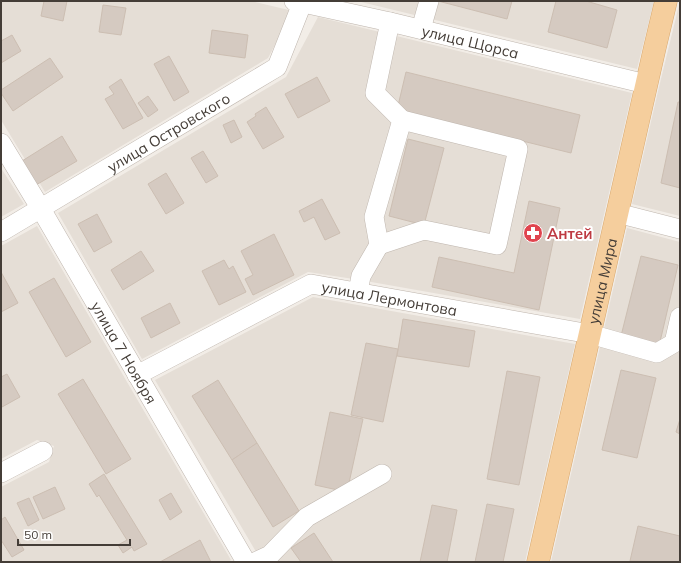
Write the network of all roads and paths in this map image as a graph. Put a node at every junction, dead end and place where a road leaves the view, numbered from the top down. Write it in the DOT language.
graph roads {
  1 [pos="429,1"];
  2 [pos="666,1"];
  3 [pos="300,2"];
  4 [pos="390,22"];
  5 [pos="421,29"];
  6 [pos="646,84"];
  7 [pos="402,120"];
  8 [pos="1,144"];
  9 [pos="41,209"];
  10 [pos="617,213"];
  11 [pos="680,229"];
  12 [pos="1,232"];
  13 [pos="379,245"];
  14 [pos="358,292"];
  15 [pos="680,317"];
  16 [pos="590,334"];
  17 [pos="137,375"];
  18 [pos="43,451"];
  19 [pos="1,473"];
  20 [pos="382,474"];
  21 [pos="246,562"];
  22 [pos="255,562"];
  23 [pos="538,562"];
  1 -- 5 [label="street"];
  2 -- 6 [label="main road, улица Мира"];
  3 -- 4 [label="street, улица Щорса"];
  3 -- 9 [label="street, улица Островского"];
  4 -- 5 [label="street, улица Щорса"];
  4 -- 7 [label="street"];
  5 -- 6 [label="street, улица Щорса"];
  6 -- 10 [label="main road, улица Мира"];
  7 -- 13 [label="street"];
  7 -- 13 [label="street"];
  8 -- 9 [label="street, улица 7 Ноября"];
  9 -- 12 [label="street, улица Островского"];
  9 -- 17 [label="street, улица 7 Ноября"];
  10 -- 11 [label="street"];
  10 -- 16 [label="main road, улица Мира"];
  13 -- 14 [label="street"];
  14 -- 16 [label="street, улица Лермонтова"];
  14 -- 17 [label="street, улица Лермонтова"];
  15 -- 16 [label="street, улица Лермонтова"];
  16 -- 23 [label="main road, улица Мира"];
  17 -- 21 [label="street, улица 7 Ноября"];
  18 -- 19 [label="street"];
  20 -- 22 [label="street"];
}
